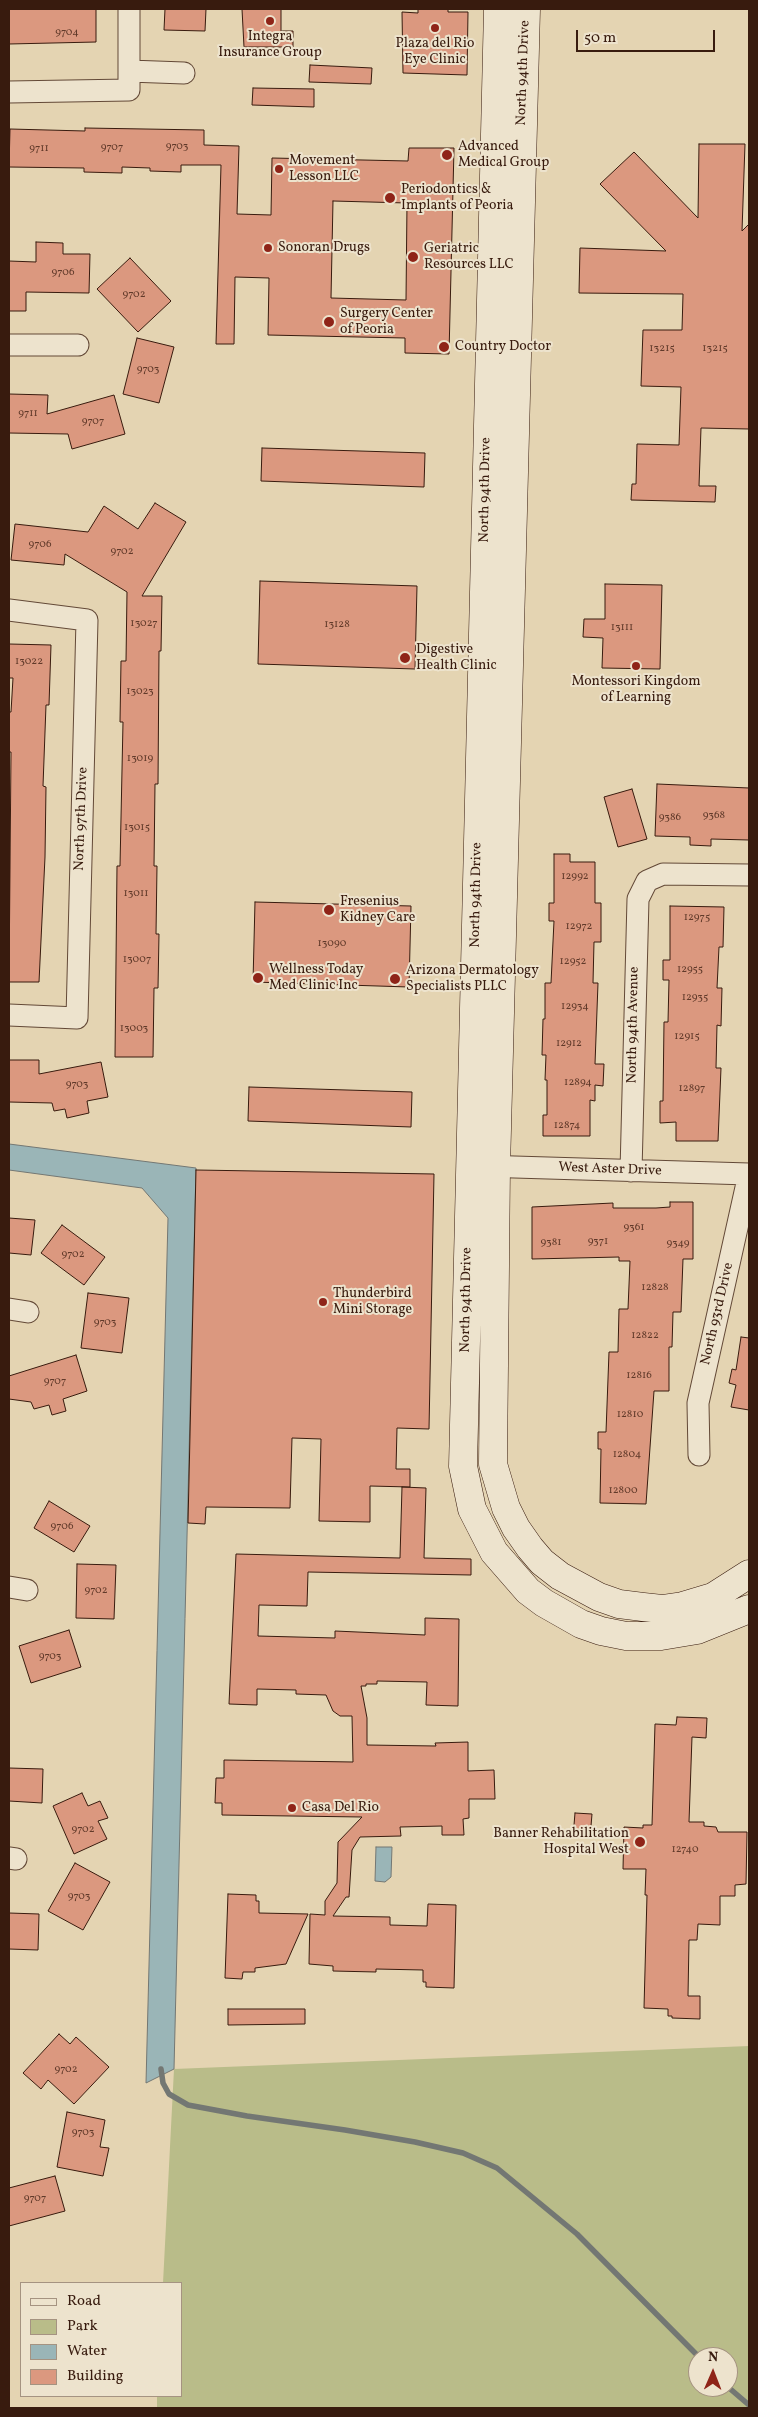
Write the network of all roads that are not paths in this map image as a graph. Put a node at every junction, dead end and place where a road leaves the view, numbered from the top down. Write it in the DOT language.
graph roads {
  1 [pos="129,9"];
  2 [pos="498,9"];
  3 [pos="526,9"];
  4 [pos="184,73"];
  5 [pos="129,81"];
  6 [pos="9,92"];
  7 [pos="9,345"];
  8 [pos="78,345"];
  9 [pos="9,610"];
  10 [pos="480,738"];
  11 [pos="508,739"];
  12 [pos="749,875"];
  13 [pos="9,1015"];
  14 [pos="483,1166"];
  15 [pos="632,1171"];
  16 [pos="749,1174"];
  17 [pos="699,1456"];
  18 [pos="749,1574"];
  19 [pos="749,1609"];
  1 -- 5 [label="street"];
  2 -- 10 [label="street, North 94th Drive"];
  3 -- 11 [label="street, North 94th Drive"];
  4 -- 5 [label="street"];
  5 -- 6 [label="street"];
  7 -- 8 [label="street"];
  9 -- 13 [label="street, North 97th Drive"];
  10 -- 11 [label="street"];
  10 -- 14 [label="street, North 94th Drive"];
  11 -- 14 [label="street, North 94th Drive"];
  12 -- 15 [label="street, North 94th Avenue"];
  14 -- 15 [label="street, West Aster Drive"];
  14 -- 18 [label="street, North 94th Drive"];
  14 -- 19 [label="street, North 94th Drive"];
  15 -- 16 [label="street, West Aster Drive"];
  16 -- 17 [label="street, North 93rd Drive"];
}
